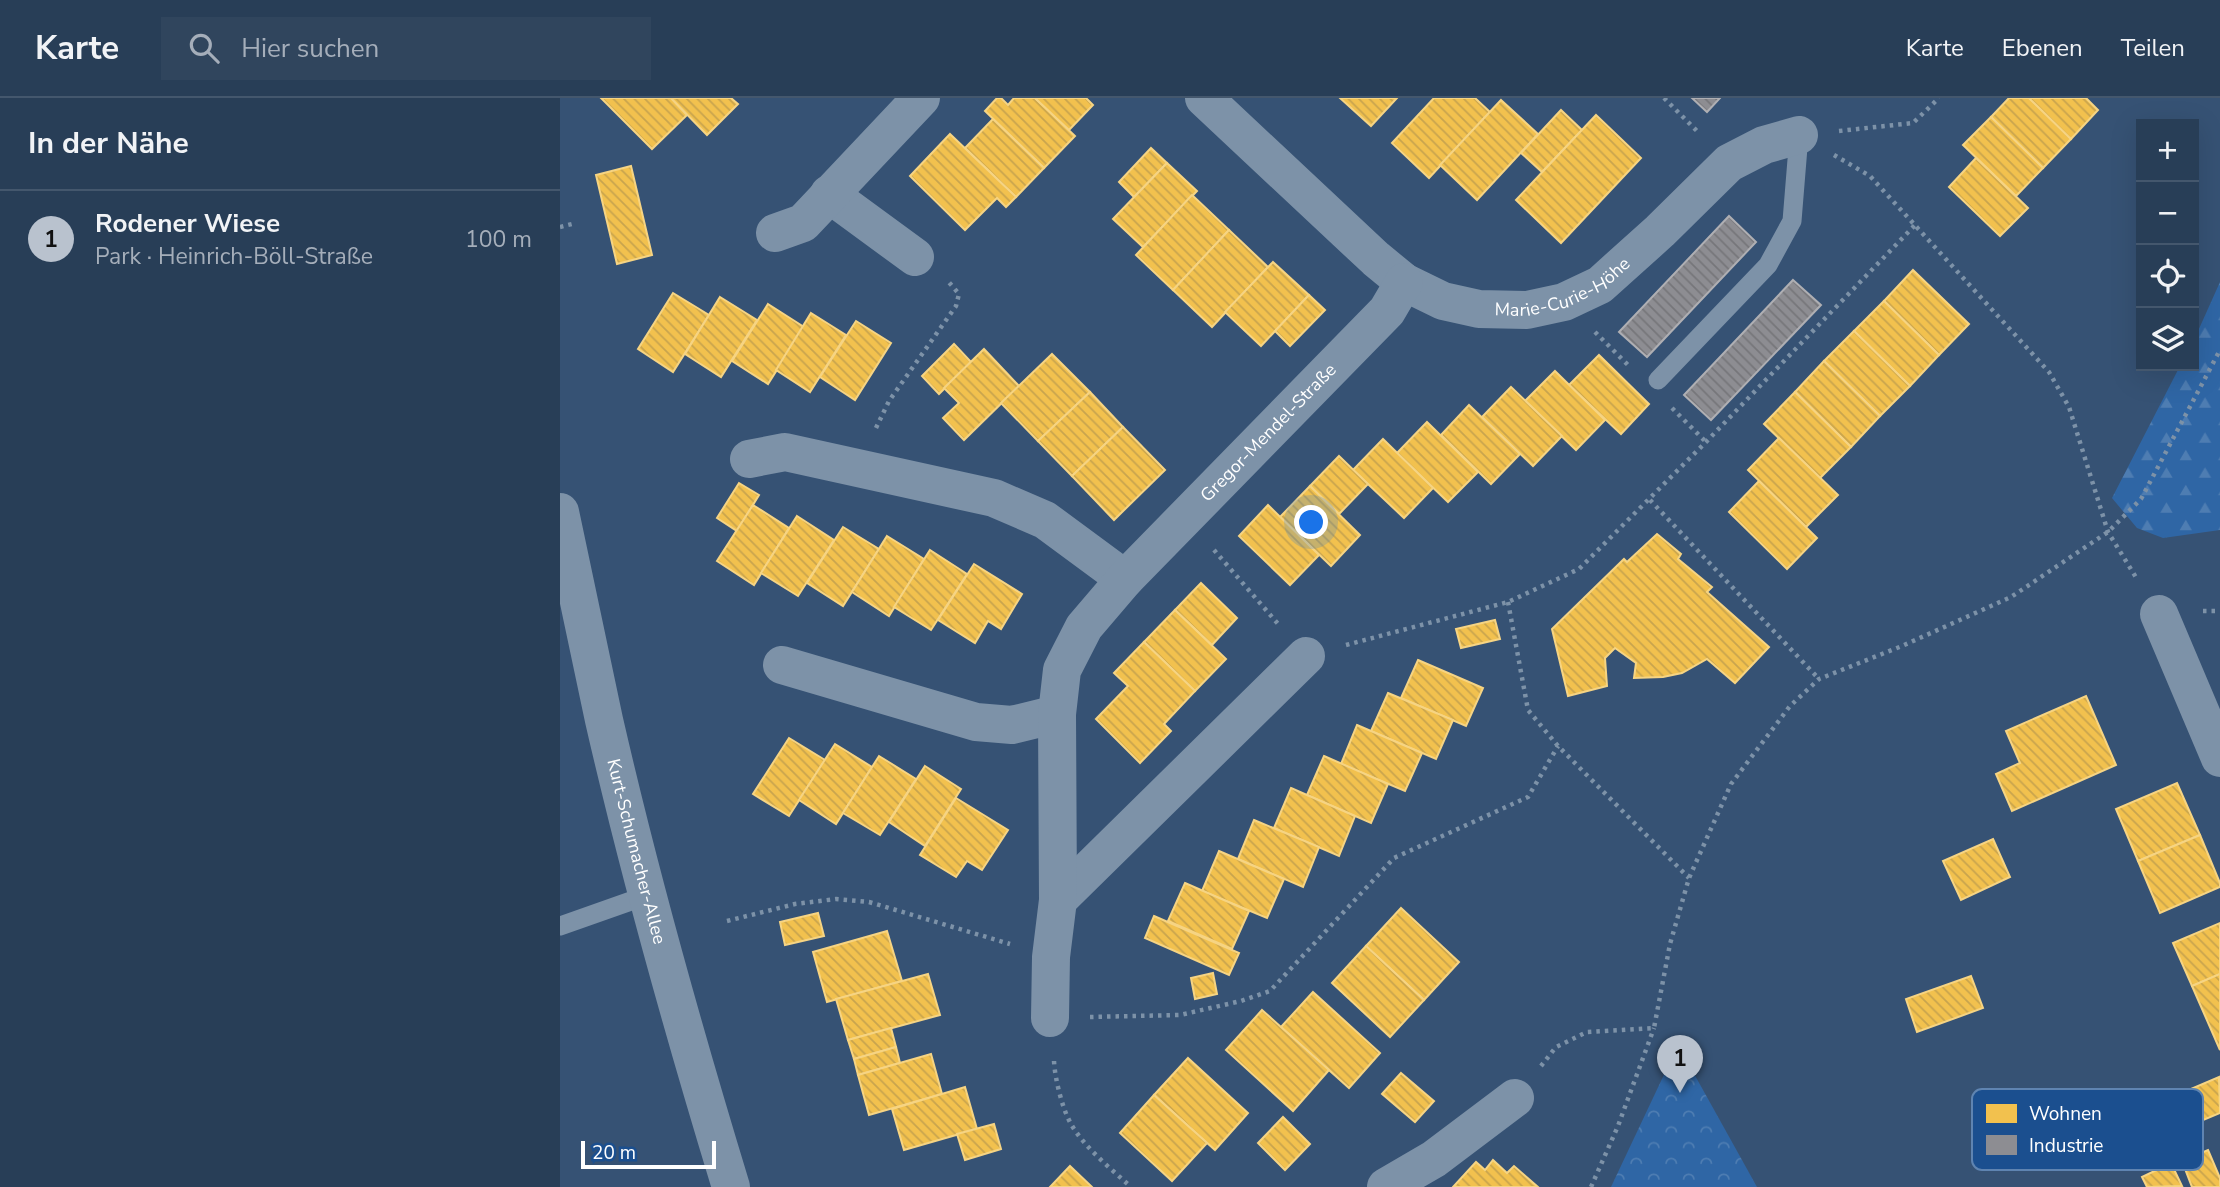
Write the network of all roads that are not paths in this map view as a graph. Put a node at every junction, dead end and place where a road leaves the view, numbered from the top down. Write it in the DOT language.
graph roads {
  1 [pos="921,98"];
  2 [pos="1204,98"];
  3 [pos="1800,135"];
  4 [pos="829,194"];
  5 [pos="775,233"];
  6 [pos="915,257"];
  7 [pos="1404,282"];
  8 [pos="1658,380"];
  9 [pos="748,458"];
  10 [pos="560,512"];
  11 [pos="1125,579"];
  12 [pos="2159,614"];
  13 [pos="1306,656"];
  14 [pos="782,665"];
  15 [pos="1057,714"];
  16 [pos="2220,758"];
  17 [pos="648,895"];
  18 [pos="1058,900"];
  19 [pos="560,926"];
  20 [pos="1050,1018"];
  21 [pos="1515,1098"];
  22 [pos="731,1187"];
  23 [pos="1386,1187"];
  1 -- 4 [label="street"];
  2 -- 7 [label="street, Marie-Curie-Höhe"];
  3 -- 7 [label="street, Marie-Curie-Höhe"];
  3 -- 8 [label="lane"];
  4 -- 5 [label="street"];
  4 -- 6 [label="street"];
  7 -- 11 [label="street, Gregor-Mendel-Straße"];
  9 -- 11 [label="street"];
  10 -- 17 [label="street, Kurt-Schumacher-Allee"];
  11 -- 15 [label="street, Gregor-Mendel-Straße"];
  12 -- 16 [label="street"];
  13 -- 18 [label="street"];
  14 -- 15 [label="street"];
  15 -- 18 [label="street, Gregor-Mendel-Straße"];
  17 -- 19 [label="lane"];
  17 -- 22 [label="street, Kurt-Schumacher-Allee"];
  18 -- 20 [label="street, Gregor-Mendel-Straße"];
  21 -- 23 [label="street"];
}
